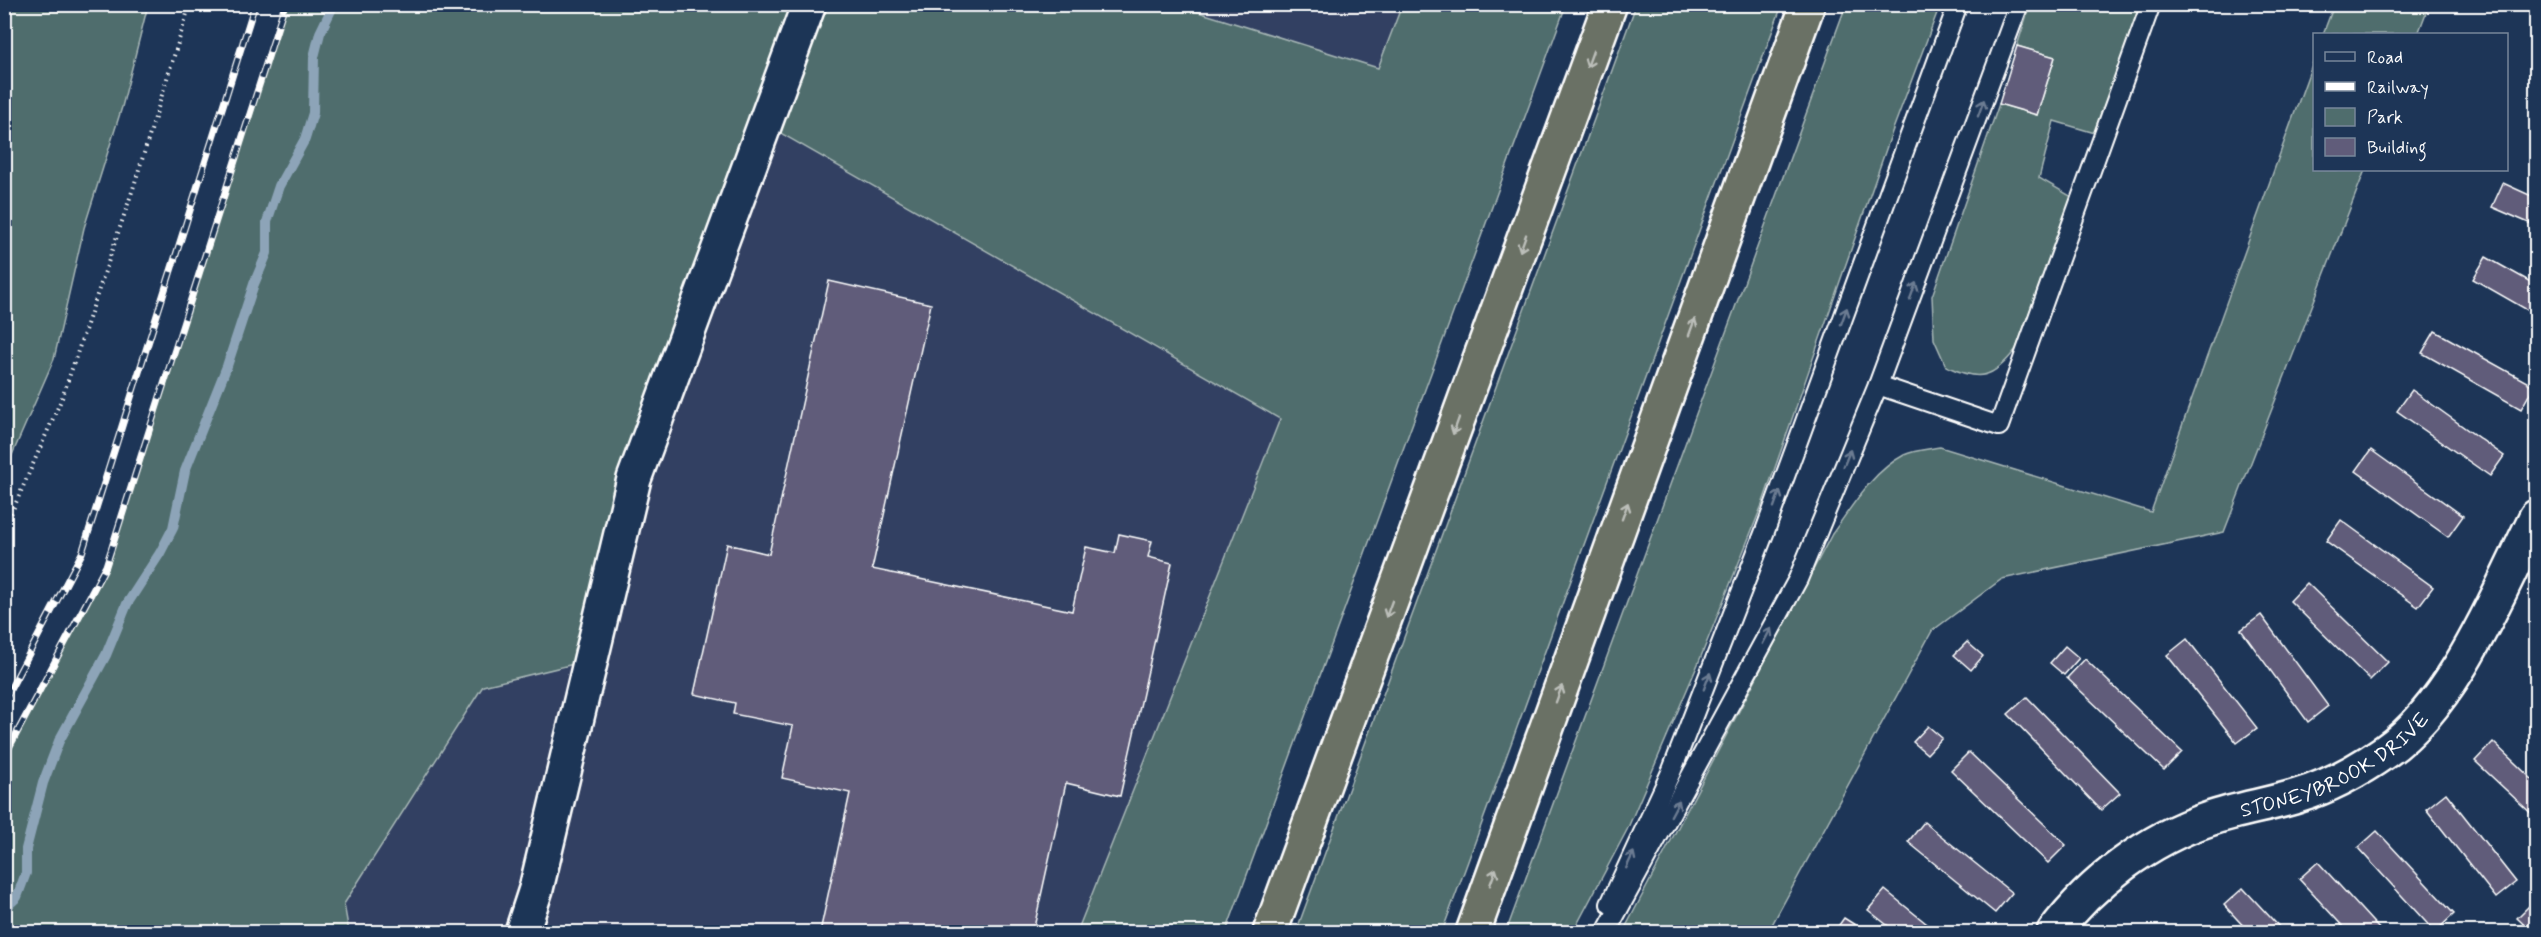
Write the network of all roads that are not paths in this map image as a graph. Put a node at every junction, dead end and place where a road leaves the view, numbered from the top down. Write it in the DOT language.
graph roads {
  1 [pos="809,4"];
  2 [pos="1610,4"];
  3 [pos="1808,4"];
  4 [pos="1958,4"];
  5 [pos="2019,4"];
  6 [pos="2151,4"];
  7 [pos="1878,385"];
  8 [pos="2536,517"];
  9 [pos="522,933"];
  10 [pos="1270,933"];
  11 [pos="1473,933"];
  12 [pos="1597,933"];
  13 [pos="1606,933"];
  14 [pos="2054,933"];
  1 -- 9 [label="street"];
  2 -- 10 [label="highway, one-way"];
  11 -- 3 [label="highway, one-way"];
  12 -- 4 [label="lane, one-way"];
  7 -- 5 [label="lane, one-way"];
  6 -- 7 [label="lane"];
  13 -- 7 [label="lane, one-way"];
  8 -- 14 [label="street, STONEYBROOK DRIVE"];
}
